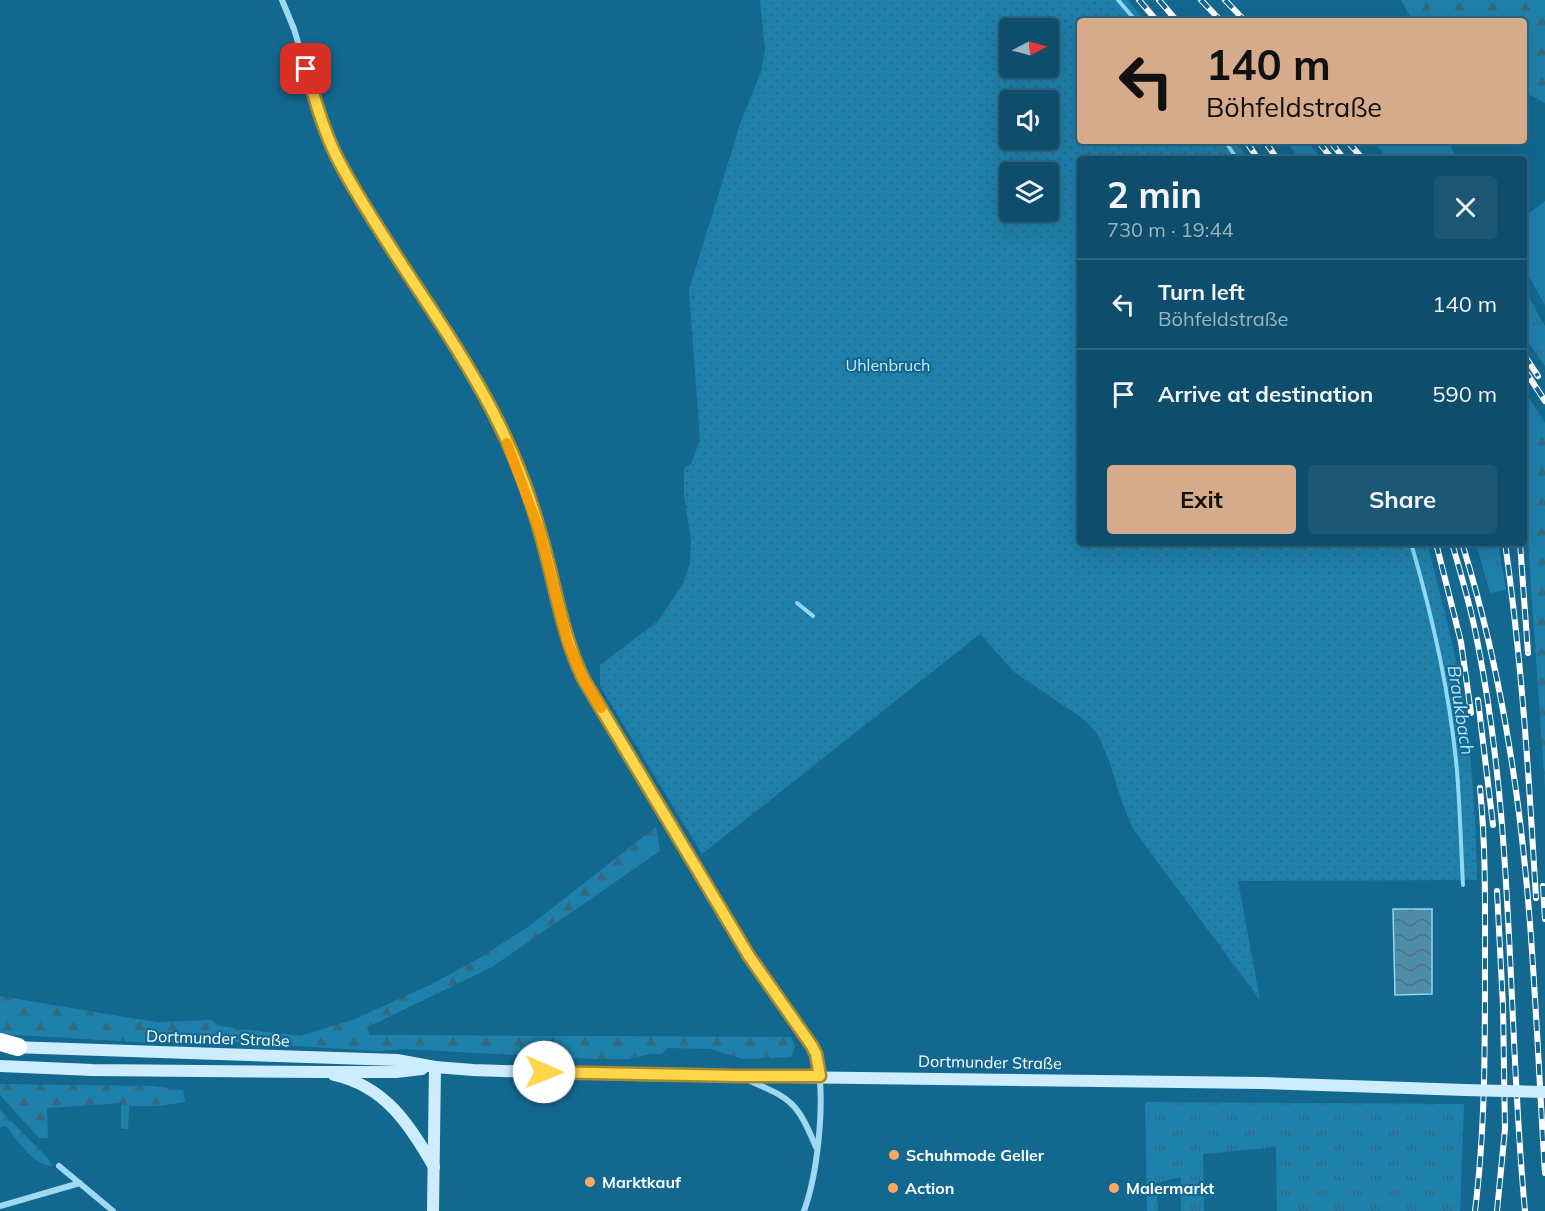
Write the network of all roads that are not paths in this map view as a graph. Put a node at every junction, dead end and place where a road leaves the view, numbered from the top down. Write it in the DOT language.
graph roads {
  1 [pos="282,0"];
  2 [pos="6,1046"];
  3 [pos="0,1066"];
  4 [pos="435,1067"];
  5 [pos="318,1072"];
  6 [pos="739,1076"];
  7 [pos="820,1076"];
  8 [pos="1545,1092"];
  9 [pos="817,1150"];
  10 [pos="59,1166"];
  11 [pos="435,1167"];
  12 [pos="80,1183"];
  13 [pos="0,1206"];
  14 [pos="113,1211"];
  15 [pos="433,1211"];
  16 [pos="804,1211"];
  1 -- 7 [label="street"];
  2 -- 4 [label="main road, Dortmunder Straße"];
  3 -- 5 [label="main road, Dortmunder Straße"];
  4 -- 5 [label="main road, Dortmunder Straße"];
  4 -- 6 [label="main road, Dortmunder Straße"];
  4 -- 11 [label="main road"];
  5 -- 11 [label="main road"];
  6 -- 7 [label="main road, Dortmunder Straße"];
  6 -- 9 [label="street"];
  7 -- 8 [label="main road, Dortmunder Straße, bridge"];
  7 -- 9 [label="street"];
  9 -- 16 [label="street"];
  10 -- 12 [label="street"];
  11 -- 15 [label="main road"];
  12 -- 13 [label="street"];
  12 -- 14 [label="street"];
}
